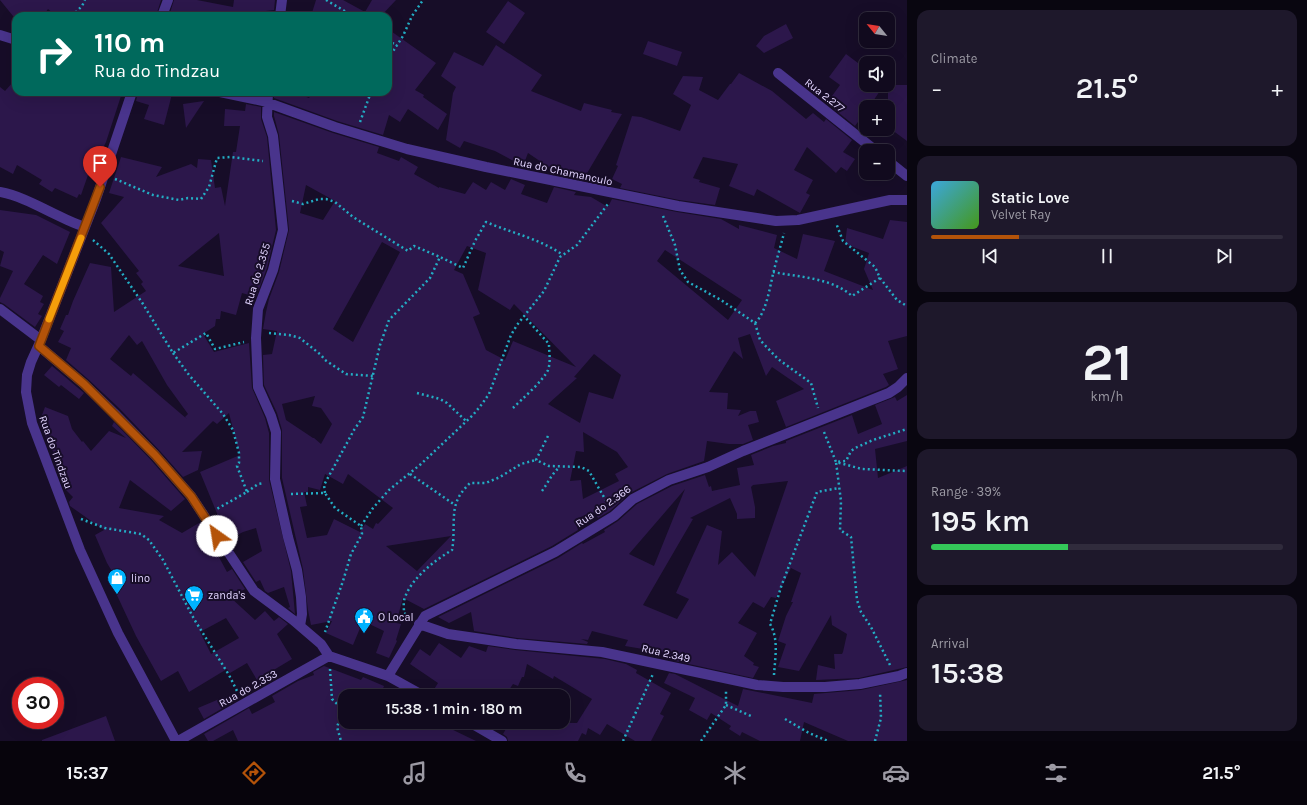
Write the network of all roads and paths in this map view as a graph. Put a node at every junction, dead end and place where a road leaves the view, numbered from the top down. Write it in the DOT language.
graph roads {
  1 [pos="85,0"];
  2 [pos="168,0"];
  3 [pos="282,0"];
  4 [pos="326,0"];
  5 [pos="424,0"];
  6 [pos="76,12"];
  7 [pos="164,12"];
  8 [pos="280,12"];
  9 [pos="346,12"];
  10 [pos="0,35"];
  11 [pos="12,39"];
  12 [pos="392,43"];
  13 [pos="397,46"];
  14 [pos="392,54"];
  15 [pos="778,73"];
  16 [pos="131,96"];
  17 [pos="237,96"];
  18 [pos="268,96"];
  19 [pos="369,96"];
  20 [pos="268,103"];
  21 [pos="355,133"];
  22 [pos="867,144"];
  23 [pos="276,161"];
  24 [pos="895,167"];
  25 [pos="104,175"];
  26 [pos="907,176"];
  27 [pos="0,192"];
  28 [pos="612,193"];
  29 [pos="280,199"];
  30 [pos="907,200"];
  31 [pos="657,202"];
  32 [pos="832,214"];
  33 [pos="788,221"];
  34 [pos="84,231"];
  35 [pos="563,255"];
  36 [pos="440,257"];
  37 [pos="773,272"];
  38 [pos="880,278"];
  39 [pos="907,306"];
  40 [pos="0,309"];
  41 [pos="524,316"];
  42 [pos="755,323"];
  43 [pos="256,335"];
  44 [pos="40,343"];
  45 [pos="173,353"];
  46 [pos="373,376"];
  47 [pos="907,378"];
  48 [pos="417,393"];
  49 [pos="513,408"];
  50 [pos="821,420"];
  51 [pos="466,421"];
  52 [pos="907,430"];
  53 [pos="548,436"];
  54 [pos="536,460"];
  55 [pos="836,462"];
  56 [pos="560,467"];
  57 [pos="907,472"];
  58 [pos="410,474"];
  59 [pos="276,481"];
  60 [pos="840,488"];
  61 [pos="542,491"];
  62 [pos="247,492"];
  63 [pos="325,493"];
  64 [pos="279,497"];
  65 [pos="455,505"];
  66 [pos="622,509"];
  67 [pos="66,513"];
  68 [pos="204,517"];
  69 [pos="361,526"];
  70 [pos="419,624"];
  71 [pos="300,626"];
  72 [pos="321,644"];
  73 [pos="329,656"];
  74 [pos="658,664"];
  75 [pos="907,673"];
  76 [pos="388,676"];
  77 [pos="895,677"];
  78 [pos="729,680"];
  79 [pos="880,680"];
  80 [pos="772,687"];
  81 [pos="411,689"];
  82 [pos="243,704"];
  83 [pos="726,705"];
  84 [pos="751,716"];
  85 [pos="785,719"];
  86 [pos="481,729"];
  87 [pos="177,741"];
  88 [pos="341,741"];
  89 [pos="502,741"];
  90 [pos="623,741"];
  91 [pos="701,741"];
  92 [pos="828,741"];
  93 [pos="875,741"];
  1 -- 6 [label="path"];
  2 -- 7 [label="street"];
  3 -- 8 [label="street"];
  4 -- 9 [label="path"];
  5 -- 13 [label="path"];
  10 -- 11 [label="street"];
  12 -- 13 [label="path"];
  13 -- 14 [label="path"];
  15 -- 22 [label="street, Rua 2.277"];
  16 -- 25 [label="street, Rua do Tindzau"];
  17 -- 20 [label="street, Rua do Chamanculo"];
  18 -- 20 [label="street, Rua do 2.355"];
  19 -- 21 [label="path"];
  20 -- 21 [label="street, Rua do Chamanculo"];
  20 -- 23 [label="street, Rua do 2.355"];
  21 -- 28 [label="street, Rua do Chamanculo"];
  23 -- 25 [label="path"];
  23 -- 29 [label="street, Rua do 2.355"];
  24 -- 26 [label="street"];
  25 -- 34 [label="street, Rua do Tindzau"];
  27 -- 34 [label="street"];
  28 -- 31 [label="street, Rua do Chamanculo"];
  28 -- 35 [label="path"];
  29 -- 36 [label="path"];
  29 -- 43 [label="street, Rua do 2.355"];
  30 -- 32 [label="street, Rua do Chamanculo"];
  31 -- 33 [label="street, Rua do Chamanculo"];
  31 -- 42 [label="path"];
  32 -- 33 [label="street, Rua do Chamanculo"];
  32 -- 38 [label="path"];
  33 -- 37 [label="path"];
  34 -- 44 [label="street, Rua do Tindzau"];
  34 -- 45 [label="path"];
  35 -- 36 [label="path"];
  35 -- 41 [label="path"];
  36 -- 46 [label="path"];
  37 -- 38 [label="path"];
  37 -- 42 [label="path"];
  38 -- 39 [label="path"];
  40 -- 44 [label="street"];
  41 -- 49 [label="path"];
  41 -- 51 [label="path"];
  42 -- 50 [label="path"];
  43 -- 45 [label="path"];
  43 -- 46 [label="path"];
  43 -- 59 [label="street, Rua do 2.355"];
  44 -- 67 [label="street, Rua do Tindzau"];
  44 -- 68 [label="street"];
  45 -- 62 [label="path"];
  46 -- 63 [label="path"];
  47 -- 50 [label="street, Rua do 2.366"];
  48 -- 51 [label="path"];
  50 -- 55 [label="path"];
  50 -- 66 [label="street, Rua do 2.366"];
  51 -- 58 [label="path"];
  52 -- 55 [label="path"];
  53 -- 54 [label="path"];
  54 -- 65 [label="path"];
  54 -- 66 [label="path"];
  55 -- 57 [label="path"];
  55 -- 60 [label="path"];
  56 -- 61 [label="path"];
  58 -- 65 [label="path"];
  58 -- 69 [label="path"];
  59 -- 62 [label="path"];
  59 -- 64 [label="street, Rua do 2.355"];
  60 -- 77 [label="path"];
  60 -- 80 [label="path"];
  62 -- 68 [label="path"];
  63 -- 64 [label="path"];
  63 -- 69 [label="path"];
  64 -- 71 [label="street, Rua do 2.355"];
  65 -- 70 [label="path"];
  66 -- 70 [label="street, Rua do 2.366"];
  67 -- 82 [label="path"];
  67 -- 87 [label="street, Rua do Tindzau"];
  68 -- 71 [label="street"];
  69 -- 72 [label="path"];
  70 -- 74 [label="street, Rua 2.349"];
  70 -- 76 [label="street, Rua do 2.366"];
  71 -- 72 [label="street"];
  72 -- 73 [label="street"];
  73 -- 76 [label="street"];
  73 -- 82 [label="street, Rua do 2.353"];
  73 -- 88 [label="path"];
  74 -- 78 [label="street, Rua 2.349"];
  74 -- 90 [label="path"];
  75 -- 77 [label="street, Rua 2.349"];
  76 -- 81 [label="street"];
  77 -- 79 [label="street, Rua 2.349"];
  78 -- 80 [label="street, Rua 2.349"];
  78 -- 83 [label="path"];
  79 -- 80 [label="street, Rua 2.349"];
  79 -- 93 [label="path"];
  82 -- 87 [label="street, Rua do 2.353"];
  83 -- 84 [label="path"];
  83 -- 91 [label="path"];
  85 -- 92 [label="path"];
  86 -- 89 [label="street"];
}
